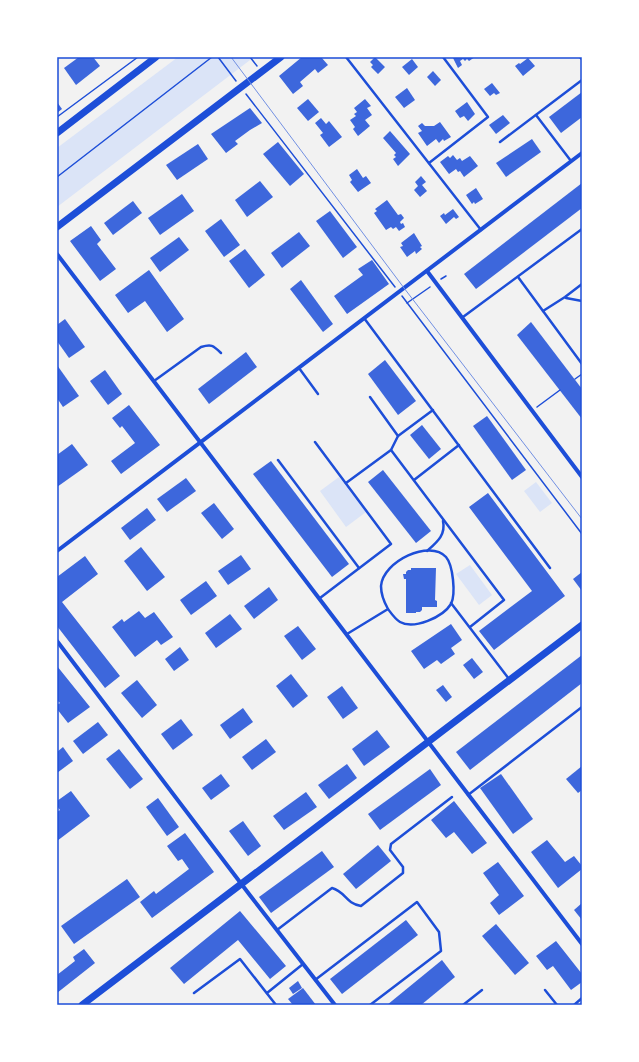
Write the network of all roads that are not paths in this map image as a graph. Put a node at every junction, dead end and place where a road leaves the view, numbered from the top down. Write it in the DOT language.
graph roads {
  1 [pos="156,57"];
  2 [pos="281,57"];
  3 [pos="346,57"];
  4 [pos="443,57"];
  5 [pos="580,57"];
  6 [pos="582,59"];
  7 [pos="582,80"];
  8 [pos="536,115"];
  9 [pos="57,133"];
  10 [pos="500,142"];
  11 [pos="582,153"];
  12 [pos="571,161"];
  13 [pos="429,163"];
  14 [pos="57,227"];
  15 [pos="582,229"];
  16 [pos="481,230"];
  17 [pos="57,254"];
  18 [pos="427,271"];
  19 [pos="518,277"];
  20 [pos="582,284"];
  21 [pos="565,298"];
  22 [pos="582,301"];
  23 [pos="543,311"];
  24 [pos="462,317"];
  25 [pos="364,318"];
  26 [pos="221,353"];
  27 [pos="582,364"];
  28 [pos="299,368"];
  29 [pos="154,381"];
  30 [pos="318,394"];
  31 [pos="370,397"];
  32 [pos="433,410"];
  33 [pos="398,436"];
  34 [pos="200,442"];
  35 [pos="315,442"];
  36 [pos="459,445"];
  37 [pos="391,450"];
  38 [pos="278,460"];
  39 [pos="582,477"];
  40 [pos="414,480"];
  41 [pos="346,483"];
  42 [pos="442,518"];
  43 [pos="427,551"];
  44 [pos="57,552"];
  45 [pos="359,568"];
  46 [pos="550,568"];
  47 [pos="319,599"];
  48 [pos="451,603"];
  49 [pos="388,609"];
  50 [pos="582,625"];
  51 [pos="470,627"];
  52 [pos="346,634"];
  53 [pos="57,641"];
  54 [pos="510,680"];
  55 [pos="582,707"];
  56 [pos="428,742"];
  57 [pos="468,795"];
  58 [pos="452,797"];
  59 [pos="241,884"];
  60 [pos="277,930"];
  61 [pos="582,944"];
  62 [pos="303,964"];
  63 [pos="315,980"];
  64 [pos="482,990"];
  65 [pos="545,990"];
  66 [pos="267,993"];
  67 [pos="194,994"];
  68 [pos="582,998"];
  69 [pos="82,1005"];
  70 [pos="276,1005"];
  71 [pos="335,1005"];
  72 [pos="370,1005"];
  73 [pos="463,1005"];
  74 [pos="557,1005"];
  75 [pos="574,1005"];
  1 -- 9 [label="street"];
  2 -- 14 [label="street"];
  3 -- 13 [label="lane"];
  4 -- 13 [label="lane"];
  5 -- 6 [label="lane"];
  7 -- 8 [label="lane"];
  8 -- 10 [label="lane"];
  8 -- 12 [label="lane"];
  11 -- 12 [label="street"];
  12 -- 16 [label="street"];
  13 -- 16 [label="lane"];
  15 -- 19 [label="lane"];
  16 -- 18 [label="street"];
  17 -- 29 [label="street"];
  18 -- 24 [label="street"];
  18 -- 25 [label="street"];
  19 -- 23 [label="lane"];
  19 -- 24 [label="lane"];
  20 -- 21 [label="lane"];
  21 -- 22 [label="lane"];
  21 -- 23 [label="lane"];
  23 -- 27 [label="lane"];
  24 -- 39 [label="street"];
  25 -- 28 [label="street"];
  25 -- 32 [label="lane"];
  26 -- 29 [label="lane"];
  28 -- 30 [label="lane"];
  28 -- 34 [label="street"];
  29 -- 34 [label="street"];
  31 -- 33 [label="lane"];
  32 -- 33 [label="lane"];
  32 -- 36 [label="lane"];
  33 -- 37 [label="lane"];
  34 -- 44 [label="street"];
  34 -- 47 [label="street"];
  35 -- 41 [label="lane"];
  36 -- 40 [label="lane"];
  36 -- 46 [label="lane"];
  37 -- 40 [label="lane"];
  37 -- 41 [label="lane"];
  38 -- 45 [label="lane"];
  40 -- 42 [label="lane"];
  41 -- 45 [label="lane"];
  42 -- 43 [label="lane"];
  42 -- 51 [label="lane"];
  43 -- 48 [label="lane"];
  43 -- 49 [label="lane"];
  45 -- 47 [label="lane"];
  47 -- 52 [label="street"];
  48 -- 49 [label="lane"];
  48 -- 51 [label="lane"];
  49 -- 52 [label="lane"];
  50 -- 54 [label="street"];
  51 -- 54 [label="lane"];
  52 -- 56 [label="street"];
  53 -- 59 [label="street"];
  54 -- 56 [label="street"];
  55 -- 57 [label="lane"];
  56 -- 57 [label="street"];
  56 -- 59 [label="street"];
  57 -- 61 [label="street"];
  58 -- 60 [label="lane"];
  59 -- 60 [label="street"];
  59 -- 69 [label="street"];
  60 -- 62 [label="street"];
  62 -- 63 [label="street"];
  62 -- 66 [label="lane"];
  63 -- 71 [label="street"];
  63 -- 72 [label="lane"];
  64 -- 73 [label="lane"];
  65 -- 74 [label="lane"];
  66 -- 67 [label="lane"];
  66 -- 70 [label="lane"];
  68 -- 75 [label="lane"];
}
